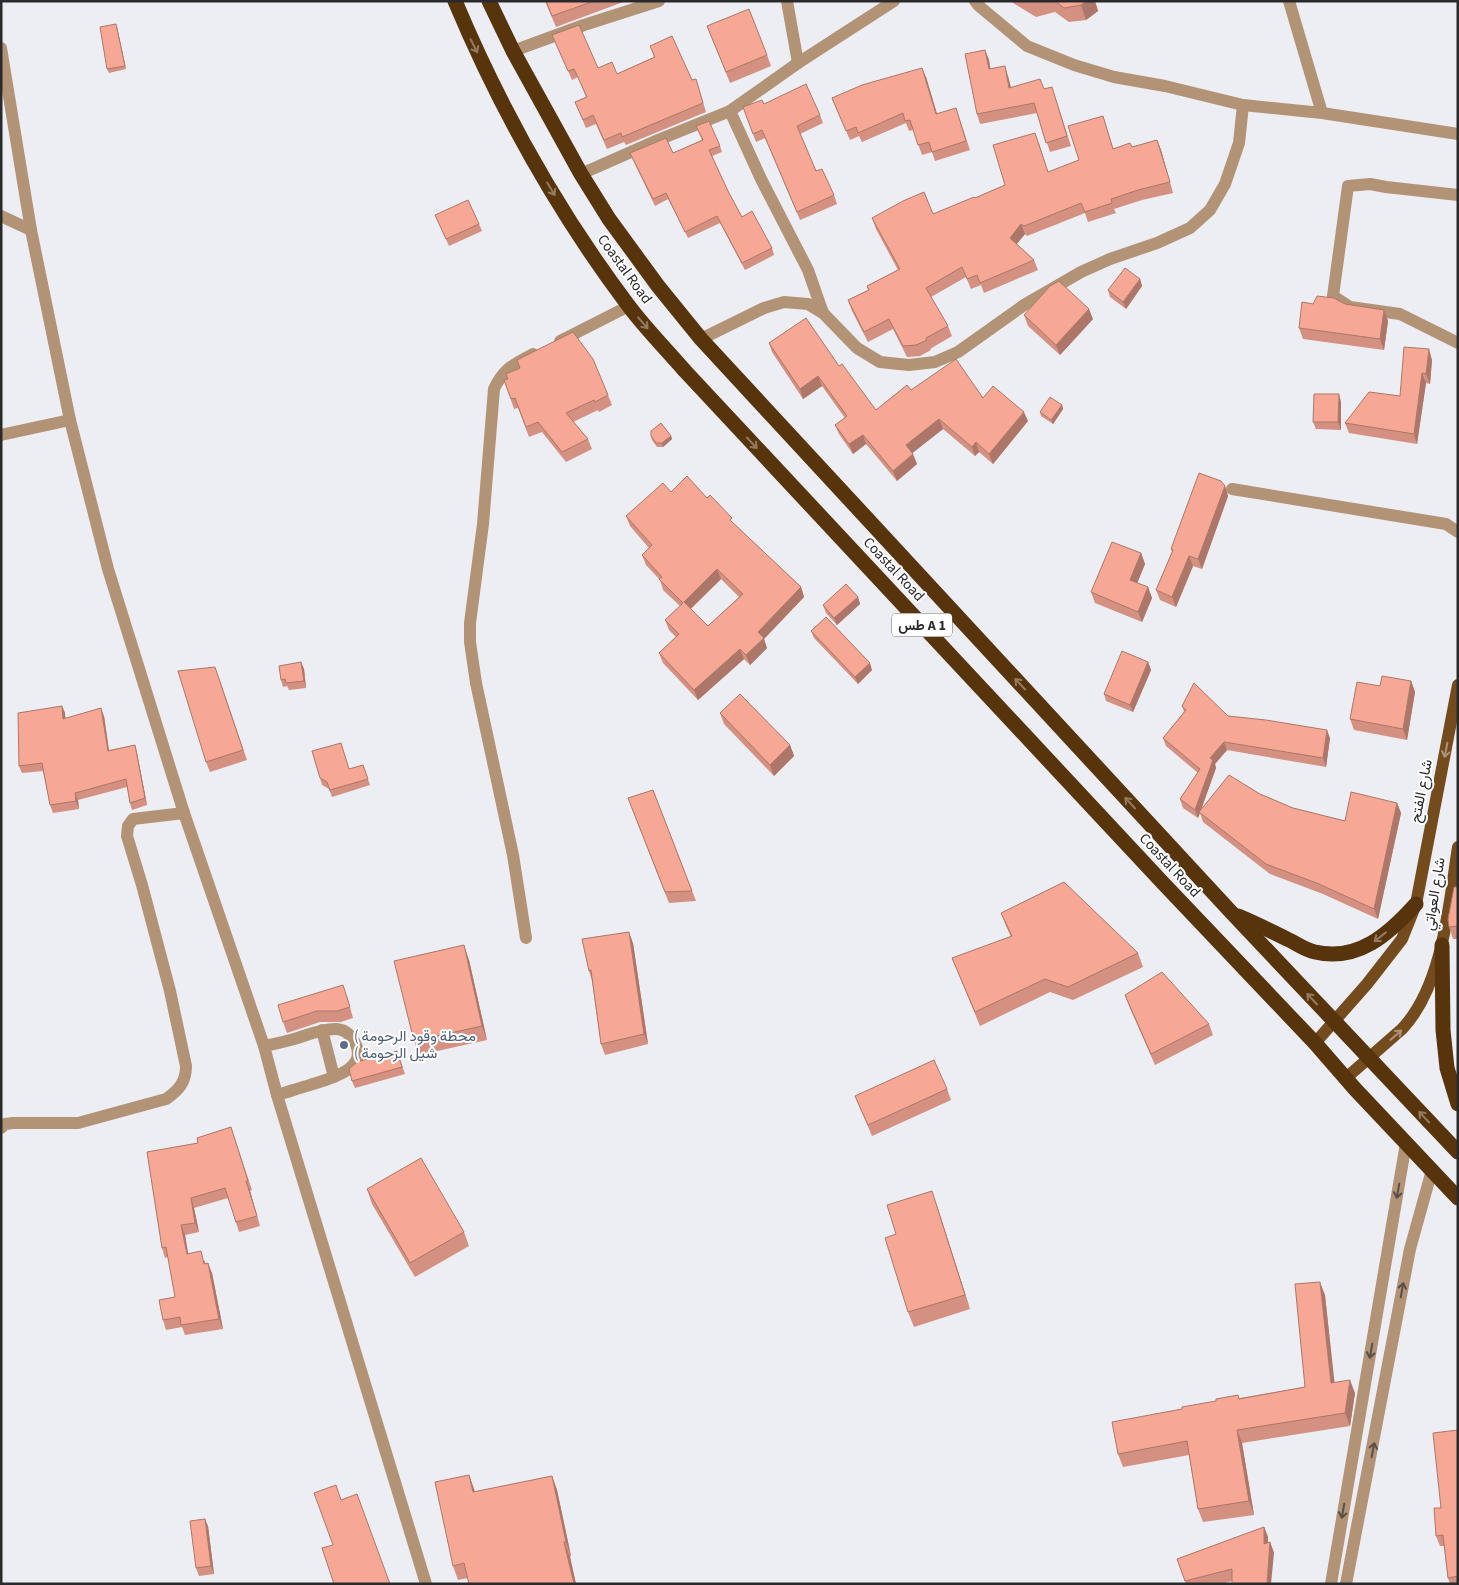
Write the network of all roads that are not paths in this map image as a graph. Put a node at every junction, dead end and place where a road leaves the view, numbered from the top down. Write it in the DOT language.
graph roads {
  1 [pos="455,1"];
  2 [pos="489,1"];
  3 [pos="659,1"];
  4 [pos="787,1"];
  5 [pos="894,1"];
  6 [pos="975,1"];
  7 [pos="1288,1"];
  8 [pos="1,48"];
  9 [pos="513,51"];
  10 [pos="798,63"];
  11 [pos="1243,105"];
  12 [pos="730,111"];
  13 [pos="1322,113"];
  14 [pos="1458,134"];
  15 [pos="581,174"];
  16 [pos="1458,195"];
  17 [pos="1,216"];
  18 [pos="31,230"];
  19 [pos="629,306"];
  20 [pos="823,313"];
  21 [pos="701,339"];
  22 [pos="1458,343"];
  23 [pos="70,420"];
  24 [pos="1,435"];
  25 [pos="1232,489"];
  26 [pos="1458,532"];
  27 [pos="1458,685"];
  28 [pos="184,812"];
  29 [pos="1458,847"];
  30 [pos="1454,891"];
  31 [pos="1416,904"];
  32 [pos="1230,912"];
  33 [pos="526,938"];
  34 [pos="1442,945"];
  35 [pos="1334,1022"];
  36 [pos="322,1030"];
  37 [pos="1315,1043"];
  38 [pos="264,1046"];
  39 [pos="1369,1058"];
  40 [pos="334,1077"];
  41 [pos="1346,1078"];
  42 [pos="277,1095"];
  43 [pos="1458,1104"];
  44 [pos="1,1128"];
  45 [pos="1406,1143"];
  46 [pos="1458,1152"];
  47 [pos="1432,1170"];
  48 [pos="1458,1198"];
  49 [pos="426,1584"];
  50 [pos="1331,1584"];
  51 [pos="1346,1584"];
  1 -- 19 [label="highway, Coastal Road / طس A 1, one-way"];
  2 -- 9 [label="highway, Coastal Road / طس A 1"];
  3 -- 9 [label="street"];
  4 -- 10 [label="street"];
  5 -- 10 [label="street"];
  6 -- 11 [label="street"];
  7 -- 13 [label="street"];
  8 -- 18 [label="street"];
  9 -- 15 [label="highway, Coastal Road / طس A 1"];
  10 -- 12 [label="street"];
  11 -- 13 [label="street"];
  11 -- 20 [label="street"];
  12 -- 15 [label="street"];
  12 -- 20 [label="street"];
  13 -- 14 [label="street"];
  15 -- 21 [label="highway, Coastal Road / طس A 1"];
  16 -- 22 [label="street"];
  17 -- 18 [label="street"];
  18 -- 23 [label="street"];
  19 -- 33 [label="street"];
  19 -- 37 [label="highway, Coastal Road / طس A 1, one-way"];
  20 -- 21 [label="street"];
  32 -- 21 [label="highway, Coastal Road / طس A 1, one-way"];
  23 -- 24 [label="street"];
  23 -- 28 [label="street"];
  25 -- 26 [label="street"];
  27 -- 31 [label="main road, شارع الفتح, one-way"];
  28 -- 38 [label="street"];
  28 -- 44 [label="street"];
  29 -- 30 [label="main road, شارع العواتي"];
  30 -- 34 [label="main road, شارع العواتي"];
  31 -- 32 [label="highway, one-way"];
  31 -- 35 [label="main road, شارع الفتح"];
  35 -- 32 [label="highway, Coastal Road / طس A 1, one-way"];
  39 -- 34 [label="main road, شارع العواتي, one-way"];
  34 -- 43 [label="highway"];
  35 -- 37 [label="main road, شارع الفتح"];
  35 -- 39 [label="highway, Coastal Road / طس A 1"];
  36 -- 38 [label="street"];
  36 -- 40 [label="street"];
  36 -- 40 [label="street"];
  37 -- 41 [label="highway, Coastal Road / طس A 1"];
  38 -- 42 [label="street"];
  39 -- 41 [label="main road, شارع العواتي"];
  46 -- 39 [label="highway, Coastal Road / طس A 1, one-way"];
  40 -- 42 [label="street"];
  41 -- 45 [label="highway, Coastal Road / طس A 1"];
  42 -- 49 [label="street"];
  45 -- 47 [label="highway, Coastal Road / طس A 1"];
  45 -- 50 [label="street, one-way"];
  47 -- 48 [label="highway, Coastal Road / طس A 1"];
  51 -- 47 [label="street, one-way"];
}
